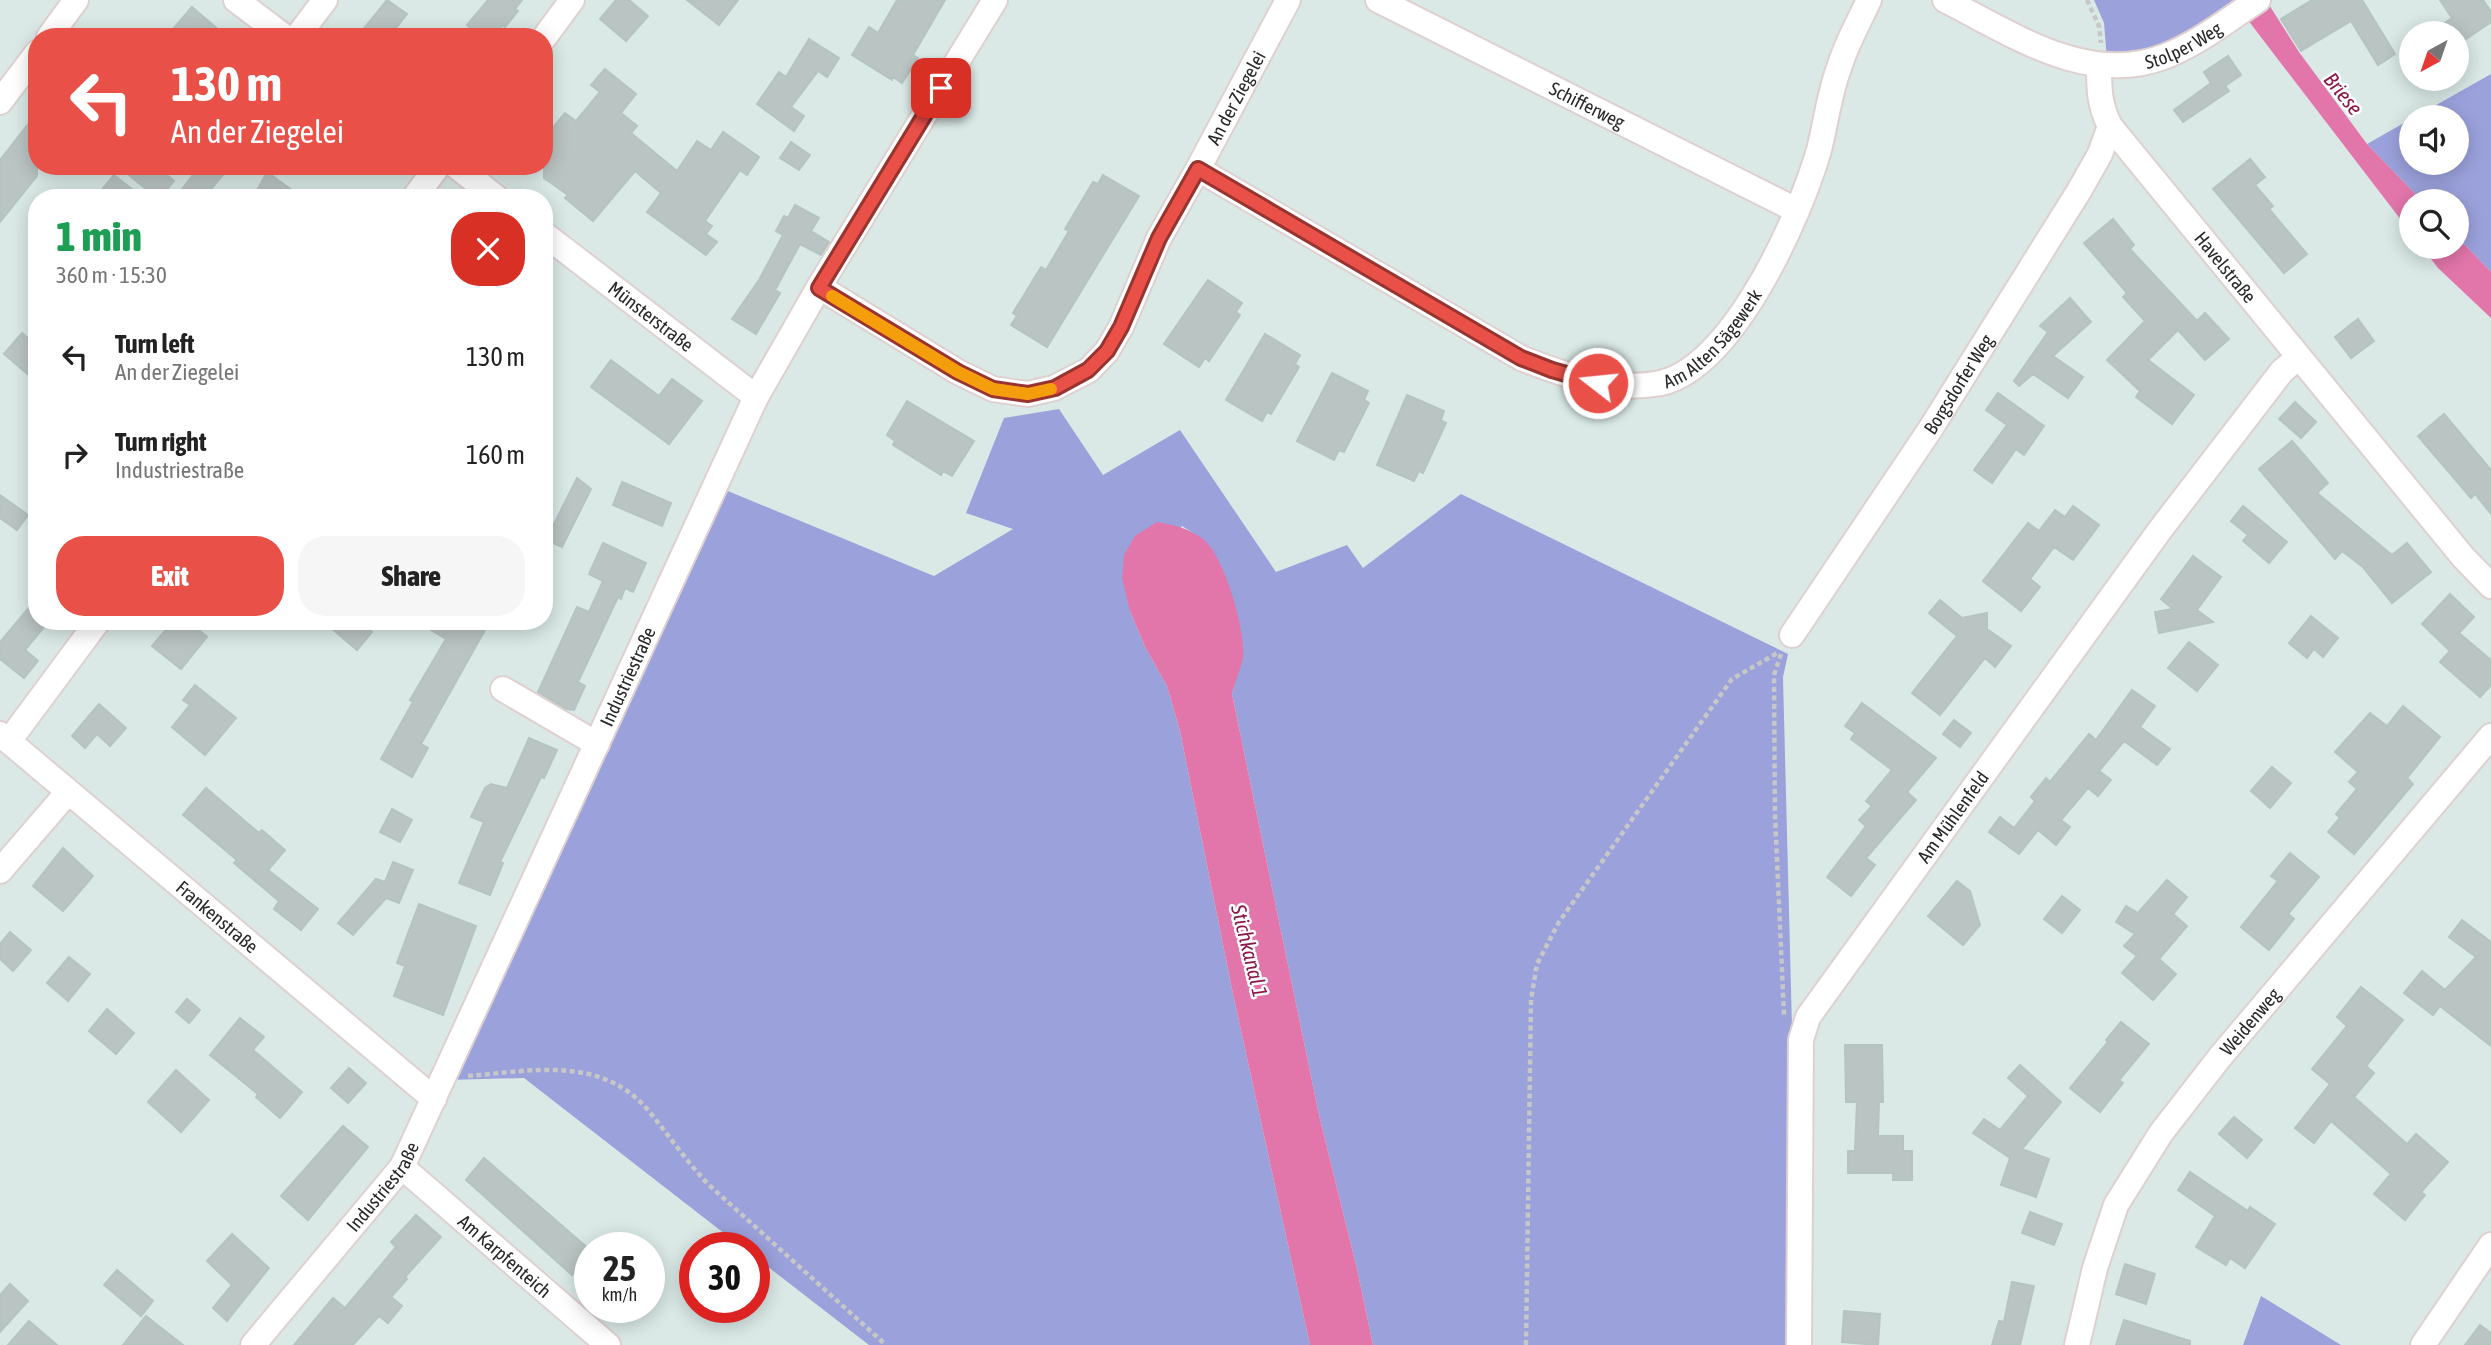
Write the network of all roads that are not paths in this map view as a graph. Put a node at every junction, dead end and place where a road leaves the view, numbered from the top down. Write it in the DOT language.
graph roads {
  1 [pos="76,0"];
  2 [pos="236,0"];
  3 [pos="325,0"];
  4 [pos="572,0"];
  5 [pos="995,0"];
  6 [pos="1288,0"];
  7 [pos="1378,0"];
  8 [pos="1869,0"];
  9 [pos="1945,0"];
  10 [pos="2250,6"];
  11 [pos="56,28"];
  12 [pos="273,28"];
  13 [pos="304,28"];
  14 [pos="551,28"];
  15 [pos="28,65"];
  16 [pos="2099,65"];
  17 [pos="0,102"];
  18 [pos="2110,126"];
  19 [pos="1198,169"];
  20 [pos="468,175"];
  21 [pos="485,189"];
  22 [pos="1796,210"];
  23 [pos="553,241"];
  24 [pos="819,288"];
  25 [pos="2298,358"];
  26 [pos="756,397"];
  27 [pos="2491,586"];
  28 [pos="91,630"];
  29 [pos="1792,635"];
  30 [pos="503,689"];
  31 [pos="2491,736"];
  32 [pos="4,738"];
  33 [pos="597,744"];
  34 [pos="68,792"];
  35 [pos="0,871"];
  36 [pos="439,1088"];
  37 [pos="402,1167"];
  38 [pos="2491,1245"];
  39 [pos="253,1345"];
  40 [pos="608,1345"];
  41 [pos="1799,1345"];
  42 [pos="2077,1345"];
  43 [pos="2423,1345"];
  1 -- 11 [label="street"];
  2 -- 12 [label="street"];
  3 -- 13 [label="street"];
  4 -- 14 [label="street"];
  5 -- 24 [label="street, Industriestraße"];
  6 -- 19 [label="street, An der Ziegelei"];
  7 -- 22 [label="street, Schifferweg"];
  8 -- 22 [label="street, Am Alten Sägewerk"];
  9 -- 16 [label="street"];
  10 -- 16 [label="street, Stolper Weg"];
  15 -- 17 [label="street"];
  16 -- 18 [label="street, Havelstraße"];
  18 -- 25 [label="street, Havelstraße"];
  18 -- 29 [label="street, Borgsdorfer Weg"];
  19 -- 22 [label="street, Am Alten Sägewerk"];
  19 -- 24 [label="street, An der Ziegelei"];
  20 -- 21 [label="street"];
  23 -- 26 [label="street, Münsterstraße"];
  24 -- 26 [label="street, Industriestraße"];
  25 -- 27 [label="street, Havelstraße"];
  25 -- 41 [label="street, Am Mühlenfeld"];
  26 -- 33 [label="street, Industriestraße"];
  28 -- 32 [label="street"];
  30 -- 33 [label="street"];
  31 -- 42 [label="street, Weidenweg"];
  32 -- 34 [label="street, Frankenstraße"];
  33 -- 36 [label="street, Industriestraße"];
  34 -- 35 [label="street"];
  34 -- 36 [label="street, Frankenstraße"];
  36 -- 37 [label="street, Industriestraße"];
  37 -- 39 [label="street, Industriestraße"];
  37 -- 40 [label="street, Am Karpfenteich"];
  38 -- 43 [label="street"];
}
